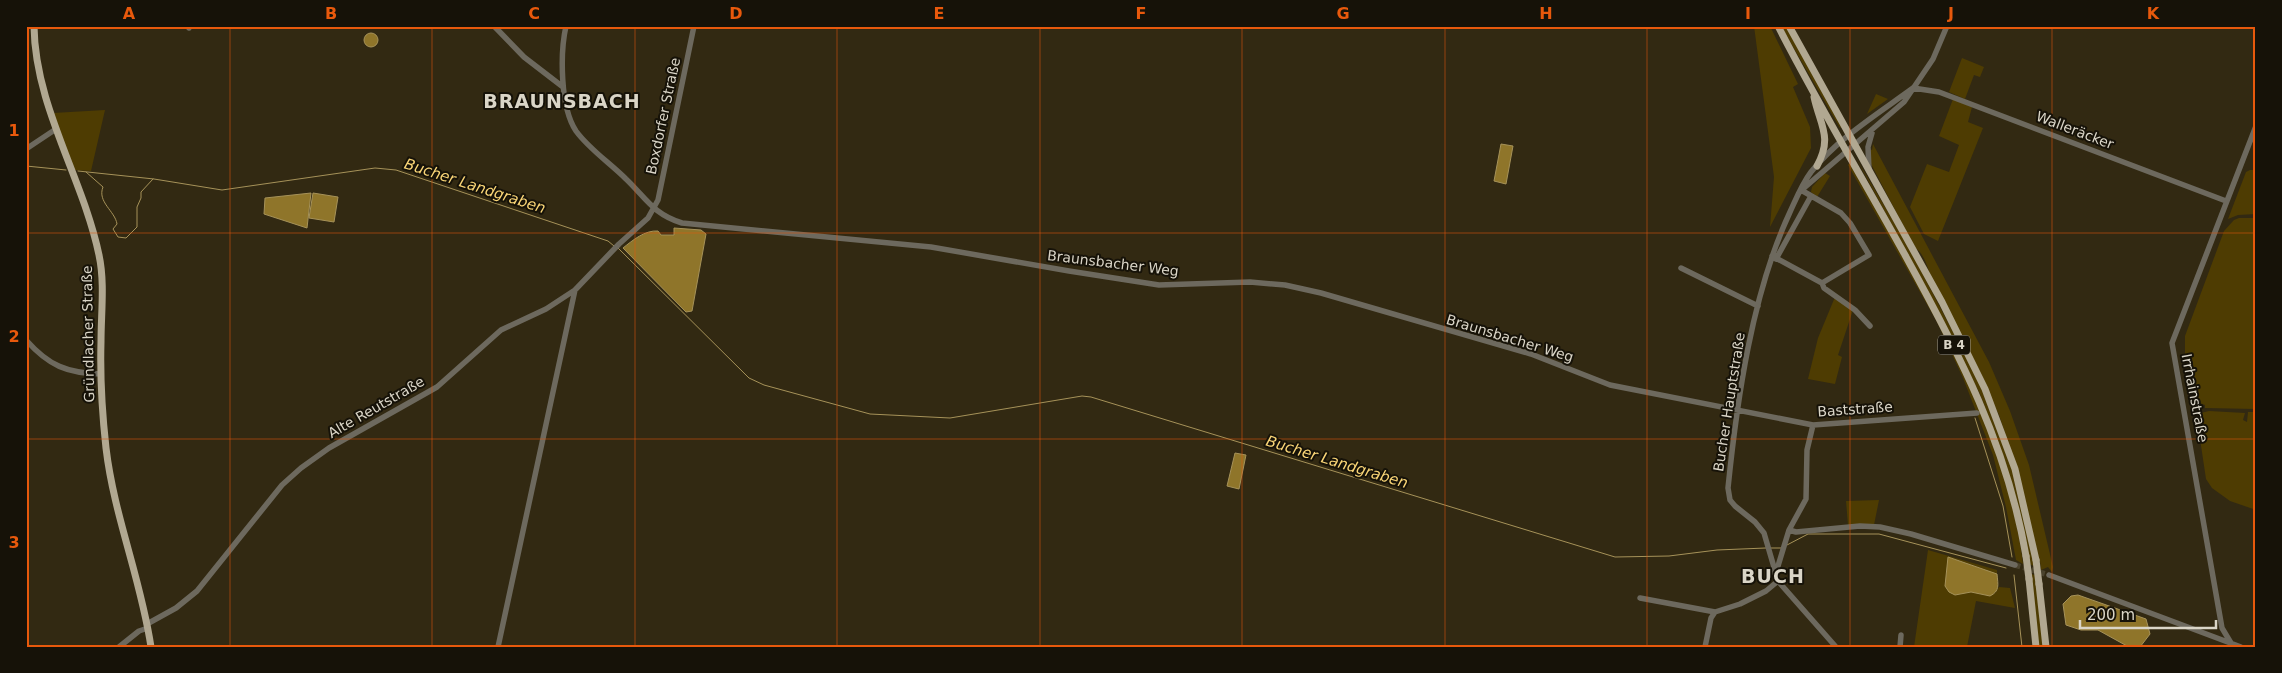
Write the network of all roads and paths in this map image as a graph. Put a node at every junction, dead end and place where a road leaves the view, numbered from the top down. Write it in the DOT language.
graph roads {
  1 [pos="34,26"];
  2 [pos="494,26"];
  3 [pos="566,26"];
  4 [pos="694,26"];
  5 [pos="1778,26"];
  6 [pos="1789,26"];
  7 [pos="1947,26"];
  8 [pos="563,87"];
  9 [pos="1812,87"];
  10 [pos="1913,88"];
  11 [pos="2256,126"];
  12 [pos="56,129"];
  13 [pos="1875,129"];
  14 [pos="1849,136"];
  15 [pos="1842,142"];
  16 [pos="1854,144"];
  17 [pos="26,149"];
  18 [pos="1846,150"];
  19 [pos="1817,166"];
  20 [pos="1870,172"];
  21 [pos="1801,190"];
  22 [pos="1810,196"];
  23 [pos="2226,202"];
  24 [pos="654,210"];
  25 [pos="1774,257"];
  26 [pos="1681,268"];
  27 [pos="1822,283"];
  28 [pos="575,290"];
  29 [pos="1758,306"];
  30 [pos="1870,326"];
  31 [pos="26,340"];
  32 [pos="101,374"];
  33 [pos="1737,409"];
  34 [pos="1977,413"];
  35 [pos="1813,424"];
  36 [pos="1789,530"];
  37 [pos="2015,564"];
  38 [pos="1774,573"];
  39 [pos="2048,575"];
  40 [pos="1778,580"];
  41 [pos="1640,598"];
  42 [pos="1715,612"];
  43 [pos="148,626"];
  44 [pos="2222,628"];
  45 [pos="1900,635"];
  46 [pos="2213,636"];
  47 [pos="2231,643"];
  48 [pos="119,647"];
  49 [pos="151,647"];
  50 [pos="498,647"];
  51 [pos="1704,647"];
  52 [pos="1836,647"];
  53 [pos="1900,647"];
  54 [pos="2036,647"];
  55 [pos="2046,647"];
  56 [pos="2242,647"];
  1 -- 12 [label="main road, Gründlacher Straße"];
  2 -- 8 [label="street"];
  3 -- 8 [label="street"];
  4 -- 24 [label="street, Boxdorfer Straße"];
  5 -- 9 [label="main road, B 4"];
  6 -- 14 [label="main road, B 4"];
  7 -- 10 [label="street, Bucher Hauptstraße"];
  8 -- 24 [label="street"];
  9 -- 15 [label="main road, B 4"];
  9 -- 19 [label="main road, B 4"];
  10 -- 13 [label="street, Bucher Hauptstraße"];
  10 -- 14 [label="street, Bucher Hauptstraße"];
  10 -- 23 [label="street, Walleräcker"];
  11 -- 23 [label="street, Irrhainstraße"];
  12 -- 17 [label="street"];
  12 -- 32 [label="main road, Gründlacher Straße"];
  13 -- 16 [label="street, Bucher Hauptstraße"];
  13 -- 20 [label="street"];
  14 -- 15 [label="street, Bucher Hauptstraße"];
  14 -- 16 [label="main road, B 4"];
  15 -- 18 [label="main road, B 4"];
  15 -- 19 [label="street, Bucher Hauptstraße"];
  16 -- 18 [label="street, Bucher Hauptstraße"];
  16 -- 20 [label="main road, B 4"];
  18 -- 21 [label="street, Bucher Hauptstraße"];
  18 -- 54 [label="main road, B 4, bridge"];
  19 -- 21 [label="street, Bucher Hauptstraße"];
  20 -- 55 [label="main road, B 4, bridge"];
  21 -- 22 [label="street"];
  21 -- 25 [label="street, Bucher Hauptstraße"];
  22 -- 25 [label="street, Bucher Hauptstraße"];
  22 -- 27 [label="street"];
  23 -- 44 [label="street, Irrhainstraße"];
  24 -- 28 [label="street, Alte Reutstraße"];
  24 -- 33 [label="street, Braunsbacher Weg"];
  25 -- 27 [label="street"];
  25 -- 29 [label="street, Bucher Hauptstraße"];
  26 -- 29 [label="street"];
  27 -- 30 [label="street"];
  28 -- 43 [label="street, Alte Reutstraße"];
  28 -- 50 [label="street"];
  29 -- 33 [label="street, Bucher Hauptstraße"];
  31 -- 32 [label="street"];
  32 -- 43 [label="main road, Gründlacher Straße"];
  33 -- 35 [label="street, Baststraße"];
  33 -- 38 [label="street, Bucher Hauptstraße"];
  34 -- 35 [label="street, Baststraße"];
  35 -- 36 [label="street"];
  36 -- 37 [label="street"];
  36 -- 38 [label="street"];
  38 -- 40 [label="street, Bucher Hauptstraße"];
  39 -- 46 [label="street"];
  40 -- 42 [label="street"];
  40 -- 52 [label="street, Bucher Hauptstraße"];
  41 -- 42 [label="street"];
  42 -- 51 [label="street"];
  43 -- 48 [label="street, Alte Reutstraße"];
  43 -- 49 [label="main road, Gründlacher Straße"];
  44 -- 46 [label="street"];
  44 -- 47 [label="street, Irrhainstraße"];
  45 -- 53 [label="street"];
  46 -- 47 [label="street"];
  47 -- 56 [label="street"];
}
